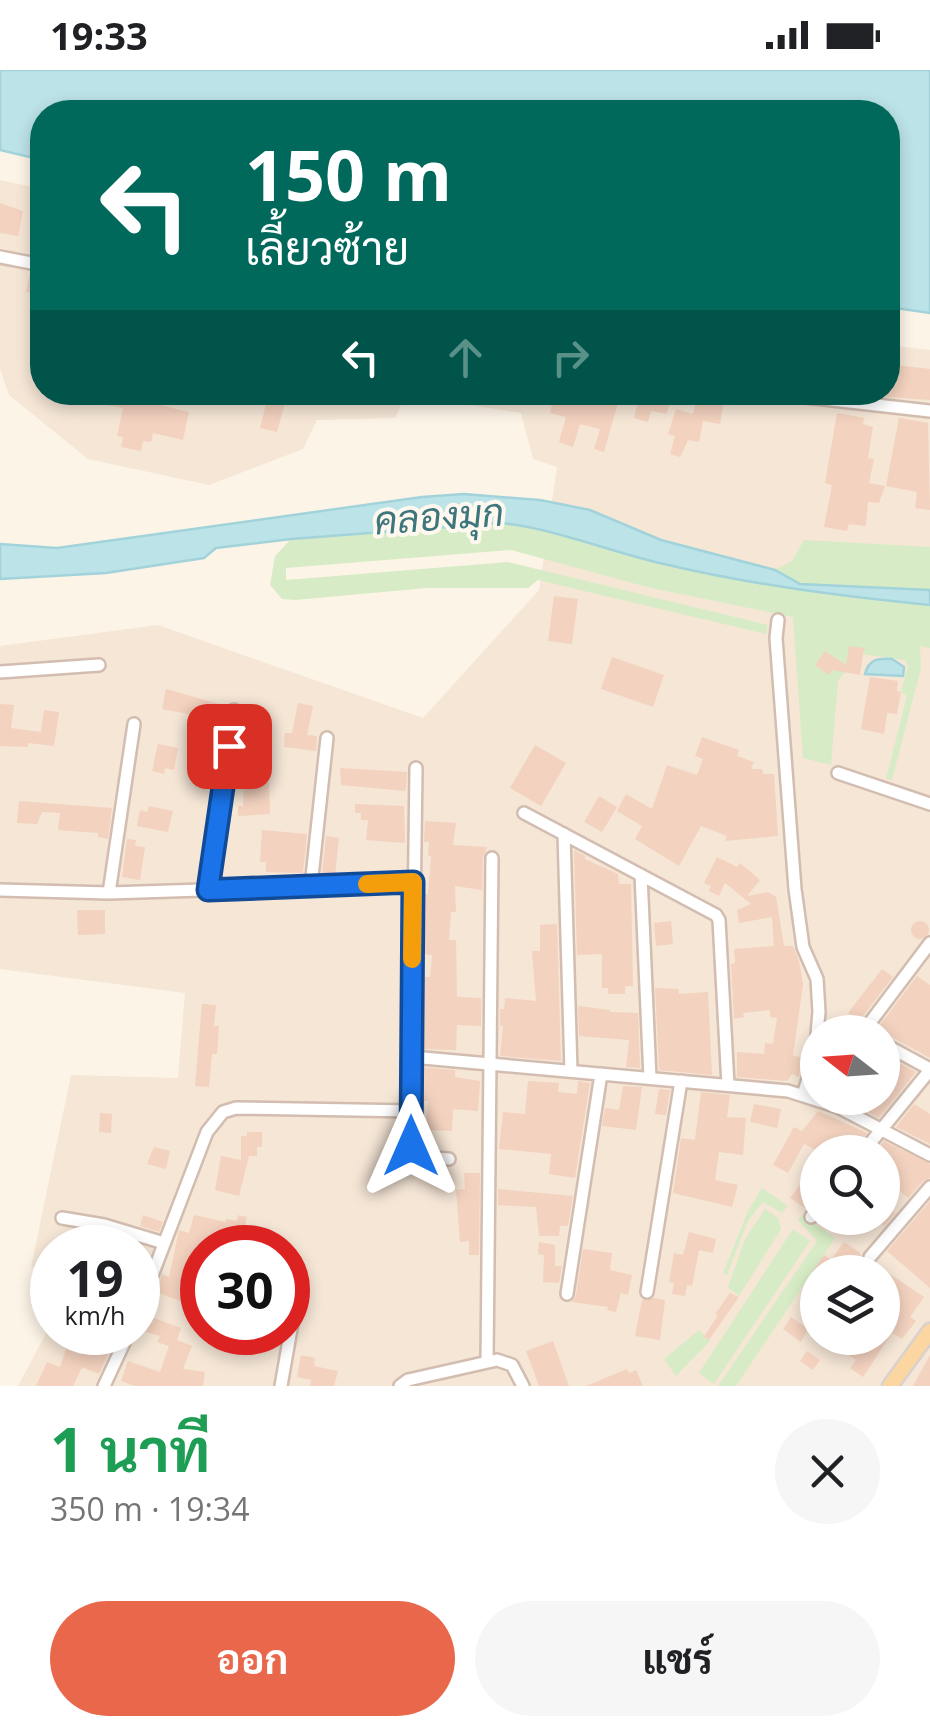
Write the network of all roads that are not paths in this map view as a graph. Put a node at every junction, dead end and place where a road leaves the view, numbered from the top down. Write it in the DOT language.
graph roads {
  1 [pos="0,257"];
  2 [pos="30,263"];
  3 [pos="877,405"];
  4 [pos="930,411"];
  5 [pos="778,620"];
  6 [pos="100,665"];
  7 [pos="0,672"];
  8 [pos="234,710"];
  9 [pos="134,724"];
  10 [pos="328,738"];
  11 [pos="416,768"];
  12 [pos="838,773"];
  13 [pos="930,804"];
  14 [pos="524,812"];
  15 [pos="564,834"];
  16 [pos="492,858"];
  17 [pos="641,875"];
  18 [pos="413,882"];
  19 [pos="311,886"];
  20 [pos="0,890"];
  21 [pos="208,890"];
  22 [pos="108,893"];
  23 [pos="930,943"];
  24 [pos="819,1015"];
  25 [pos="876,1015"];
  26 [pos="900,1053"];
  27 [pos="412,1057"];
  28 [pos="492,1064"];
  29 [pos="930,1069"];
  30 [pos="571,1071"];
  31 [pos="601,1074"];
  32 [pos="650,1078"];
  33 [pos="682,1081"];
  34 [pos="728,1086"];
  35 [pos="800,1095"];
  36 [pos="412,1111"];
  37 [pos="853,1115"];
  38 [pos="880,1130"];
  39 [pos="876,1135"];
  40 [pos="930,1155"];
  41 [pos="449,1159"];
  42 [pos="930,1187"];
  43 [pos="62,1218"];
  44 [pos="164,1243"];
  45 [pos="160,1254"];
  46 [pos="872,1255"];
  47 [pos="647,1292"];
  48 [pos="567,1294"];
  49 [pos="930,1331"];
  50 [pos="118,1355"];
  51 [pos="286,1355"];
  52 [pos="486,1362"];
  53 [pos="104,1386"];
  54 [pos="281,1386"];
  55 [pos="400,1386"];
  56 [pos="523,1386"];
  57 [pos="890,1386"];
  1 -- 2 [label="street"];
  3 -- 4 [label="street"];
  5 -- 24 [label="street"];
  6 -- 7 [label="street"];
  8 -- 21 [label="street"];
  9 -- 22 [label="street"];
  10 -- 19 [label="street"];
  11 -- 18 [label="street"];
  12 -- 13 [label="street"];
  14 -- 15 [label="street"];
  15 -- 17 [label="street"];
  15 -- 30 [label="street"];
  16 -- 28 [label="street"];
  17 -- 32 [label="street"];
  17 -- 34 [label="street"];
  18 -- 19 [label="street"];
  18 -- 27 [label="street"];
  19 -- 21 [label="street"];
  20 -- 22 [label="street"];
  21 -- 22 [label="street"];
  23 -- 25 [label="street"];
  26 -- 29 [label="street"];
  27 -- 28 [label="street"];
  27 -- 36 [label="street"];
  28 -- 30 [label="street"];
  28 -- 52 [label="street"];
  29 -- 38 [label="street"];
  30 -- 31 [label="street"];
  31 -- 32 [label="street"];
  31 -- 48 [label="street"];
  32 -- 33 [label="street"];
  33 -- 34 [label="street"];
  33 -- 47 [label="street"];
  34 -- 35 [label="street"];
  36 -- 41 [label="street"];
  36 -- 44 [label="street"];
  37 -- 38 [label="street"];
  38 -- 39 [label="street"];
  38 -- 40 [label="street"];
  42 -- 46 [label="street"];
  43 -- 44 [label="street"];
  44 -- 45 [label="street"];
  49 -- 57 [label="main road"];
  50 -- 53 [label="street"];
  51 -- 54 [label="street"];
  52 -- 55 [label="street"];
  52 -- 56 [label="street"];
}
